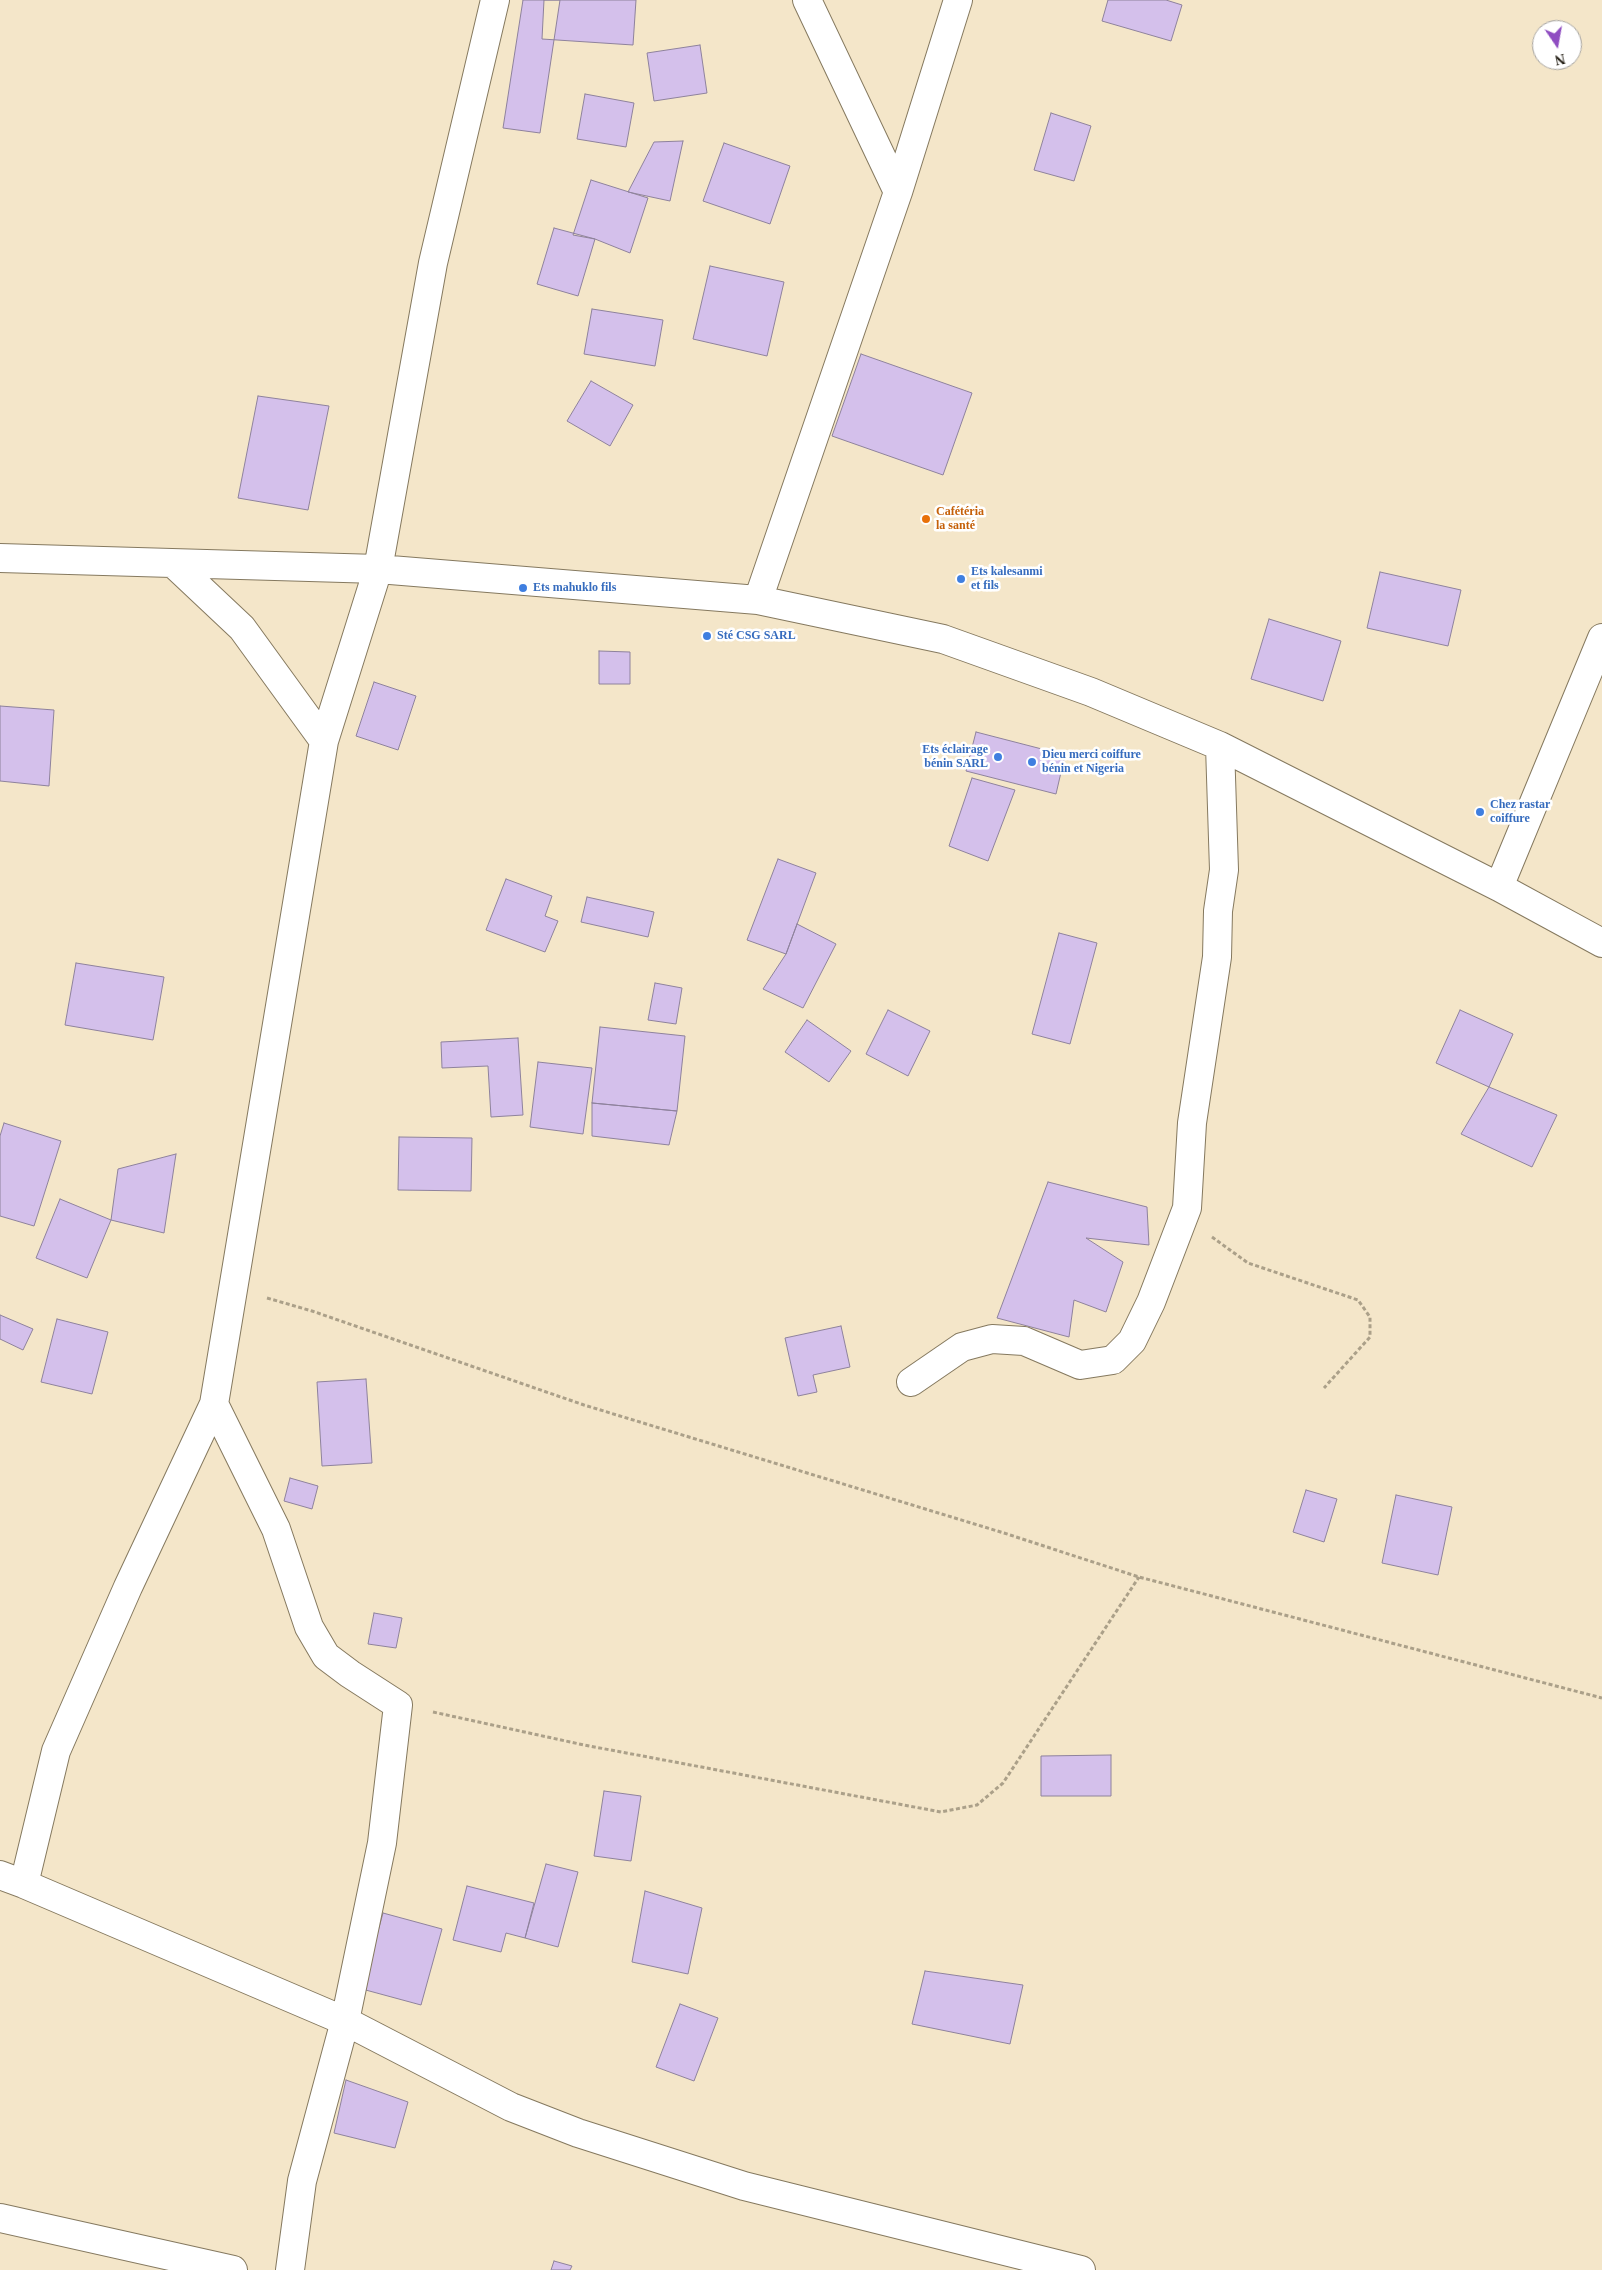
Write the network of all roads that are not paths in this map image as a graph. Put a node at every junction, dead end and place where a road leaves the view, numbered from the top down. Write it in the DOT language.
graph roads {
  1 [pos="495,0"];
  2 [pos="807,0"];
  3 [pos="958,0"];
  4 [pos="898,192"];
  5 [pos="0,558"];
  6 [pos="174,564"];
  7 [pos="378,569"];
  8 [pos="758,600"];
  9 [pos="1602,638"];
  10 [pos="324,741"];
  11 [pos="1220,746"];
  12 [pos="1499,887"];
  13 [pos="1602,943"];
  14 [pos="910,1382"];
  15 [pos="214,1404"];
  16 [pos="12,1880"];
  17 [pos="345,2021"];
  18 [pos="0,2218"];
  19 [pos="233,2270"];
  20 [pos="290,2270"];
  21 [pos="1081,2270"];
  1 -- 7 [label="street"];
  2 -- 4 [label="street"];
  3 -- 4 [label="street"];
  4 -- 8 [label="street"];
  5 -- 6 [label="street"];
  6 -- 7 [label="street"];
  6 -- 10 [label="street"];
  7 -- 8 [label="street"];
  7 -- 10 [label="street"];
  8 -- 11 [label="street"];
  9 -- 12 [label="street"];
  10 -- 15 [label="street"];
  11 -- 12 [label="street"];
  11 -- 14 [label="street"];
  12 -- 13 [label="street"];
  15 -- 16 [label="street"];
  15 -- 17 [label="street"];
  16 -- 17 [label="street"];
  17 -- 20 [label="street"];
  17 -- 21 [label="street"];
  18 -- 19 [label="street"];
}
